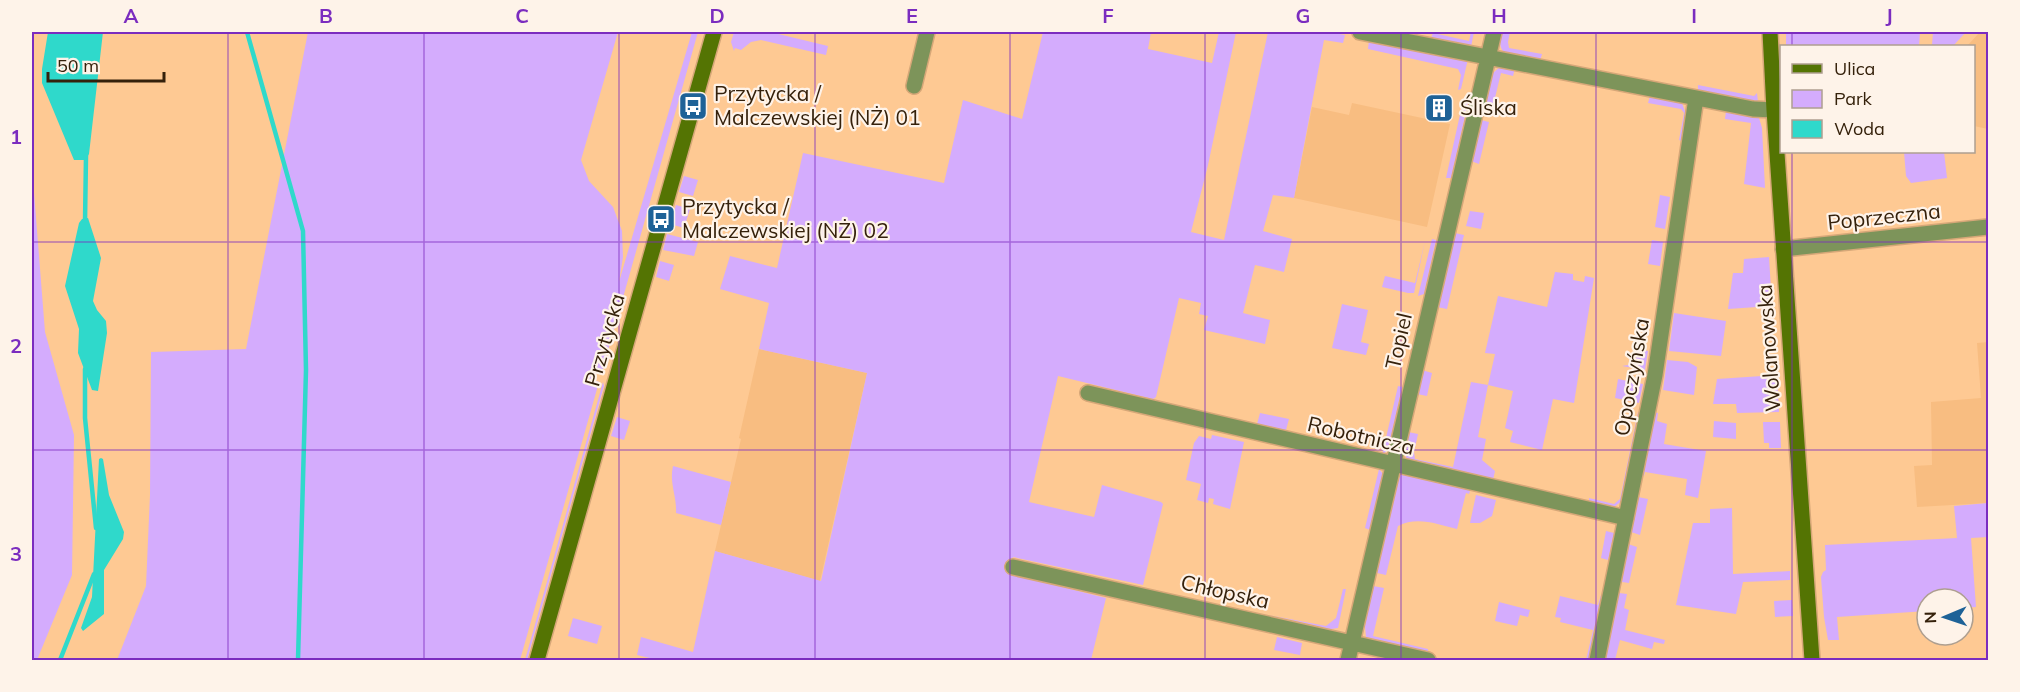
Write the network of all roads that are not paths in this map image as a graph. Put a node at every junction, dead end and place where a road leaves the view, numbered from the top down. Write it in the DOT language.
graph roads {
  1 [pos="714,32"];
  2 [pos="927,32"];
  3 [pos="1360,32"];
  4 [pos="1494,32"];
  5 [pos="1770,32"];
  6 [pos="1488,56"];
  7 [pos="914,86"];
  8 [pos="1696,98"];
  9 [pos="1774,110"];
  10 [pos="1989,227"];
  11 [pos="1783,249"];
  12 [pos="1088,393"];
  13 [pos="1392,465"];
  14 [pos="1626,518"];
  15 [pos="1013,567"];
  16 [pos="1352,642"];
  17 [pos="537,660"];
  18 [pos="1348,660"];
  19 [pos="1428,660"];
  20 [pos="1597,660"];
  21 [pos="1812,660"];
  1 -- 17 [label="main road, Przytycka"];
  2 -- 7 [label="street"];
  3 -- 6 [label="street"];
  4 -- 6 [label="street, Topiel"];
  5 -- 9 [label="main road, Wolanowska"];
  6 -- 8 [label="street"];
  6 -- 13 [label="street, Topiel"];
  8 -- 9 [label="street"];
  8 -- 14 [label="street, Opoczyńska"];
  9 -- 11 [label="main road, Wolanowska"];
  10 -- 11 [label="street, Poprzeczna"];
  11 -- 21 [label="main road, Wolanowska"];
  12 -- 13 [label="street, Robotnicza"];
  13 -- 14 [label="street, Robotnicza"];
  13 -- 16 [label="street, Topiel"];
  14 -- 20 [label="street, Opoczyńska"];
  15 -- 16 [label="street, Chłopska"];
  16 -- 18 [label="street, Topiel"];
  16 -- 19 [label="street, Chłopska"];
}
